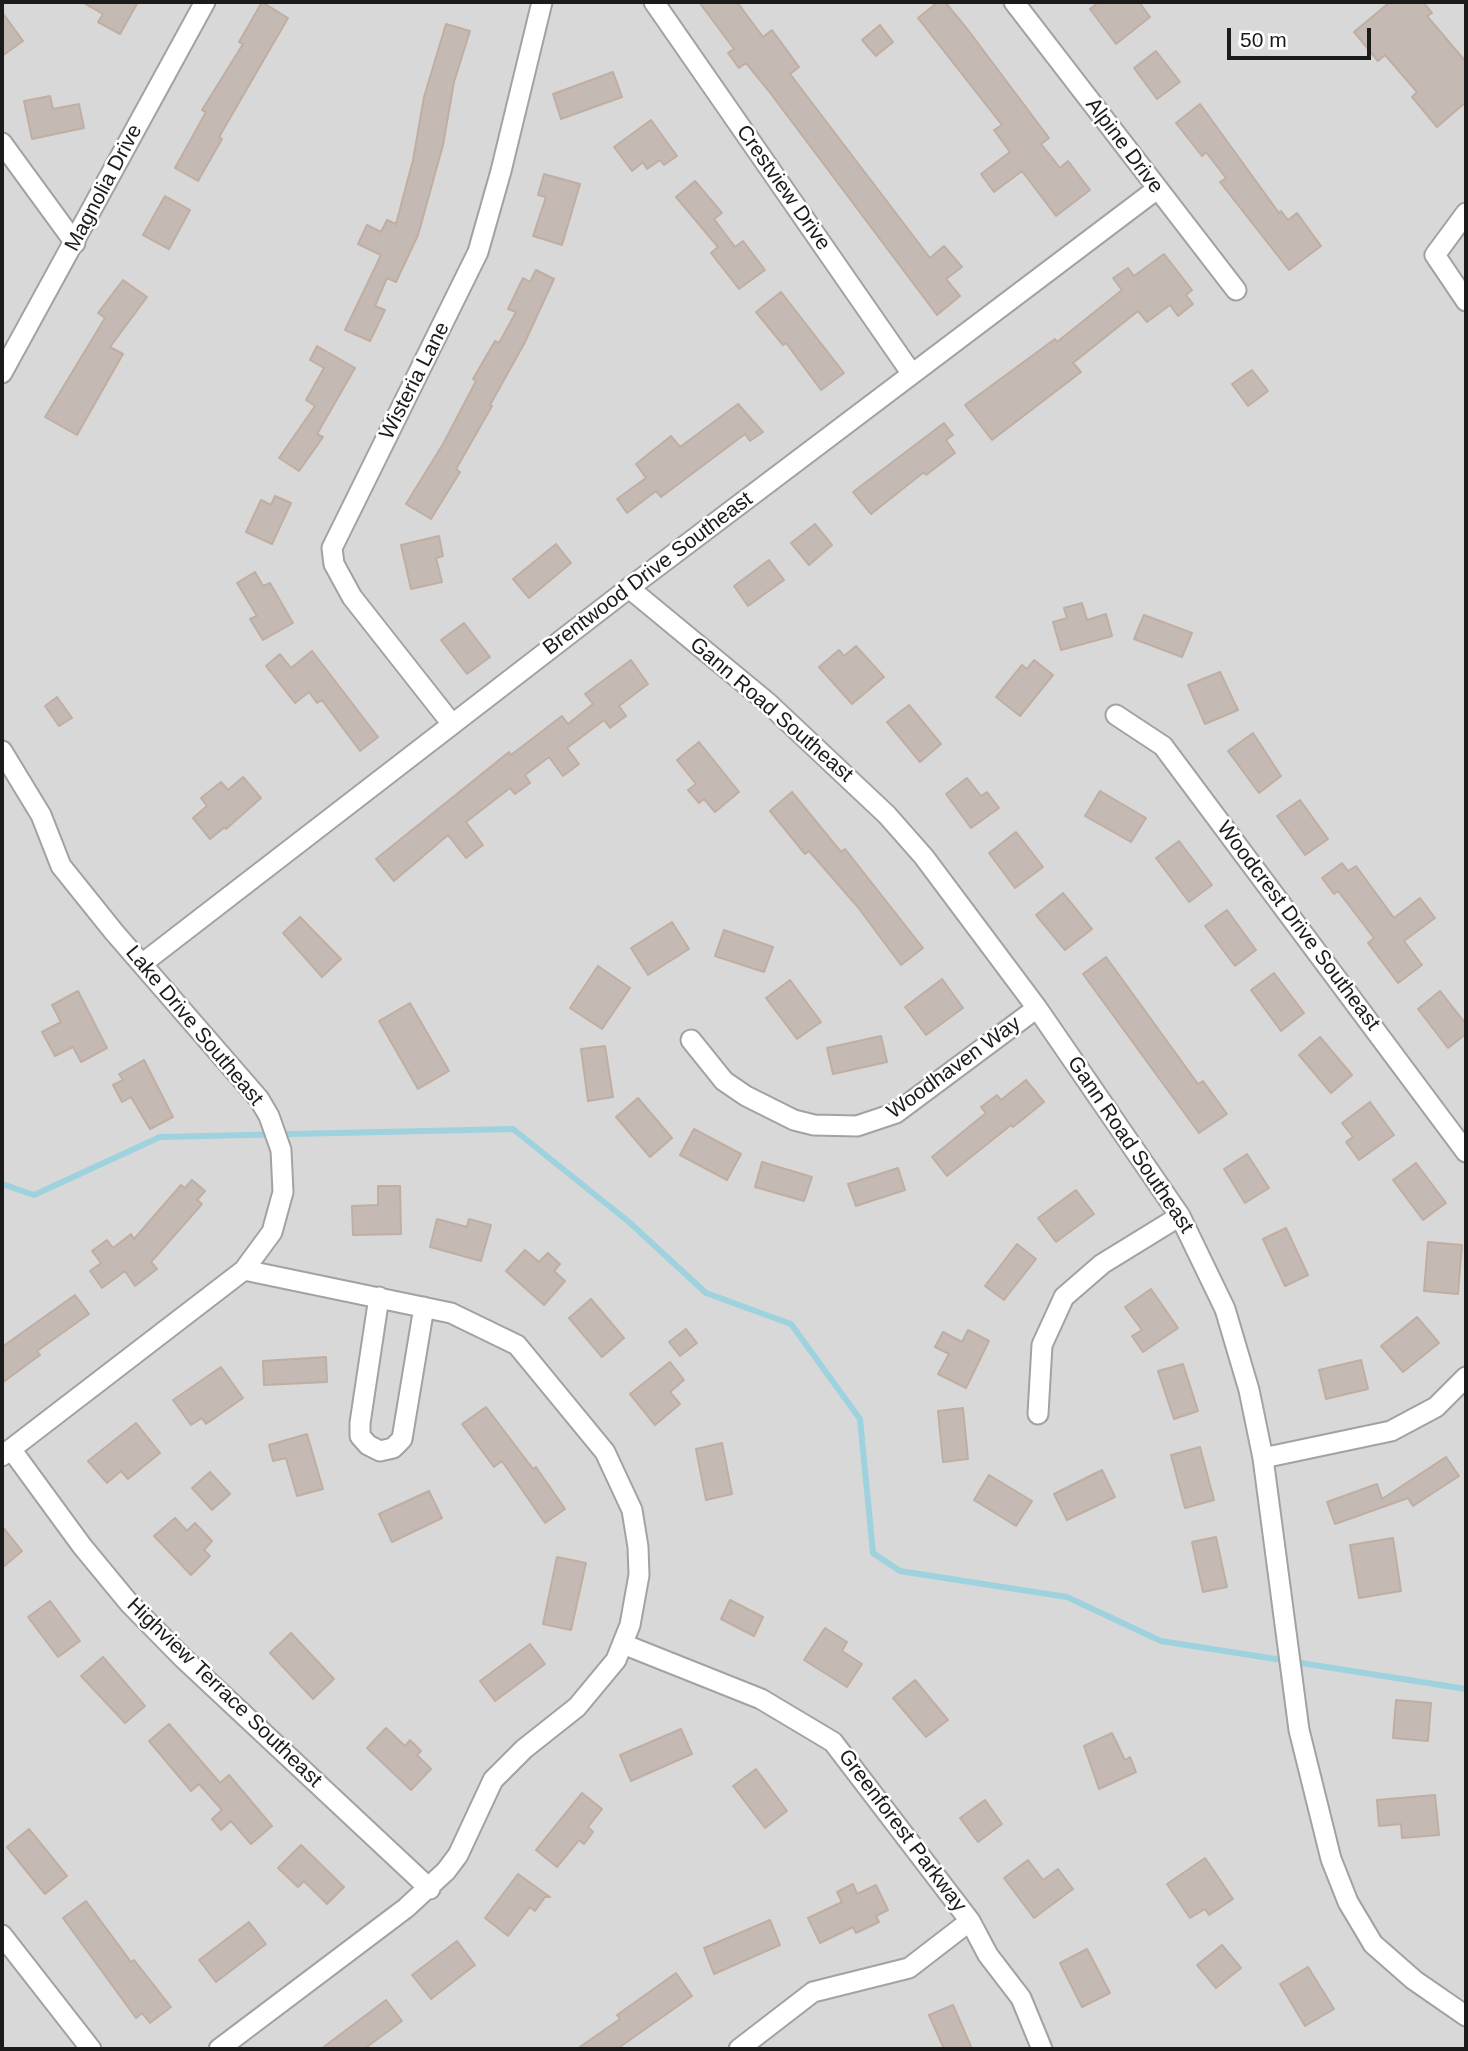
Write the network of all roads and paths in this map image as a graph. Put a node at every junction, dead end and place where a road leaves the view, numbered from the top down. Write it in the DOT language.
graph roads {
  1 [pos="205,2"];
  2 [pos="542,2"];
  3 [pos="654,2"];
  4 [pos="1014,2"];
  5 [pos="2,143"];
  6 [pos="1157,189"];
  7 [pos="1466,213"];
  8 [pos="75,243"];
  9 [pos="1236,290"];
  10 [pos="1466,299"];
  11 [pos="2,373"];
  12 [pos="912,374"];
  13 [pos="629,587"];
  14 [pos="1116,715"];
  15 [pos="452,724"];
  16 [pos="2,751"];
  17 [pos="143,963"];
  18 [pos="1037,1008"];
  19 [pos="691,1040"];
  20 [pos="1466,1152"];
  21 [pos="1180,1216"];
  22 [pos="244,1270"];
  23 [pos="379,1297"];
  24 [pos="424,1307"];
  25 [pos="1466,1377"];
  26 [pos="1038,1414"];
  27 [pos="6,1452"];
  28 [pos="1263,1458"];
  29 [pos="624,1644"];
  30 [pos="430,1889"];
  31 [pos="970,1921"];
  32 [pos="2,1935"];
  33 [pos="1466,2016"];
  34 [pos="92,2049"];
  35 [pos="219,2049"];
  36 [pos="739,2049"];
  37 [pos="1042,2049"];
  1 -- 8 [label="street, Magnolia Drive"];
  2 -- 15 [label="street, Wisteria Lane"];
  3 -- 12 [label="street, Crestview Drive"];
  4 -- 6 [label="street, Alpine Drive"];
  5 -- 8 [label="street"];
  6 -- 9 [label="street, Alpine Drive"];
  6 -- 12 [label="street, Brentwood Drive Southeast"];
  7 -- 10 [label="street"];
  8 -- 11 [label="street, Magnolia Drive"];
  12 -- 13 [label="street, Brentwood Drive Southeast"];
  13 -- 15 [label="street, Brentwood Drive Southeast"];
  13 -- 18 [label="street, Gann Road Southeast"];
  14 -- 20 [label="street, Woodcrest Drive Southeast"];
  15 -- 17 [label="street, Brentwood Drive Southeast"];
  16 -- 17 [label="street, Lake Drive Southeast"];
  17 -- 22 [label="street, Lake Drive Southeast"];
  18 -- 19 [label="street, Woodhaven Way"];
  18 -- 21 [label="street, Gann Road Southeast"];
  21 -- 26 [label="street"];
  21 -- 28 [label="street, Gann Road Southeast"];
  22 -- 23 [label="street"];
  22 -- 27 [label="street, Lake Drive Southeast"];
  23 -- 24 [label="street"];
  23 -- 24 [label="street"];
  24 -- 29 [label="street"];
  25 -- 28 [label="street"];
  27 -- 30 [label="street, Highview Terrace Southeast"];
  28 -- 33 [label="street, Gann Road Southeast"];
  29 -- 30 [label="street"];
  29 -- 31 [label="street, Greenforest Parkway"];
  30 -- 35 [label="street"];
  31 -- 36 [label="street"];
  31 -- 37 [label="street, Greenforest Parkway"];
  32 -- 34 [label="street"];
}
